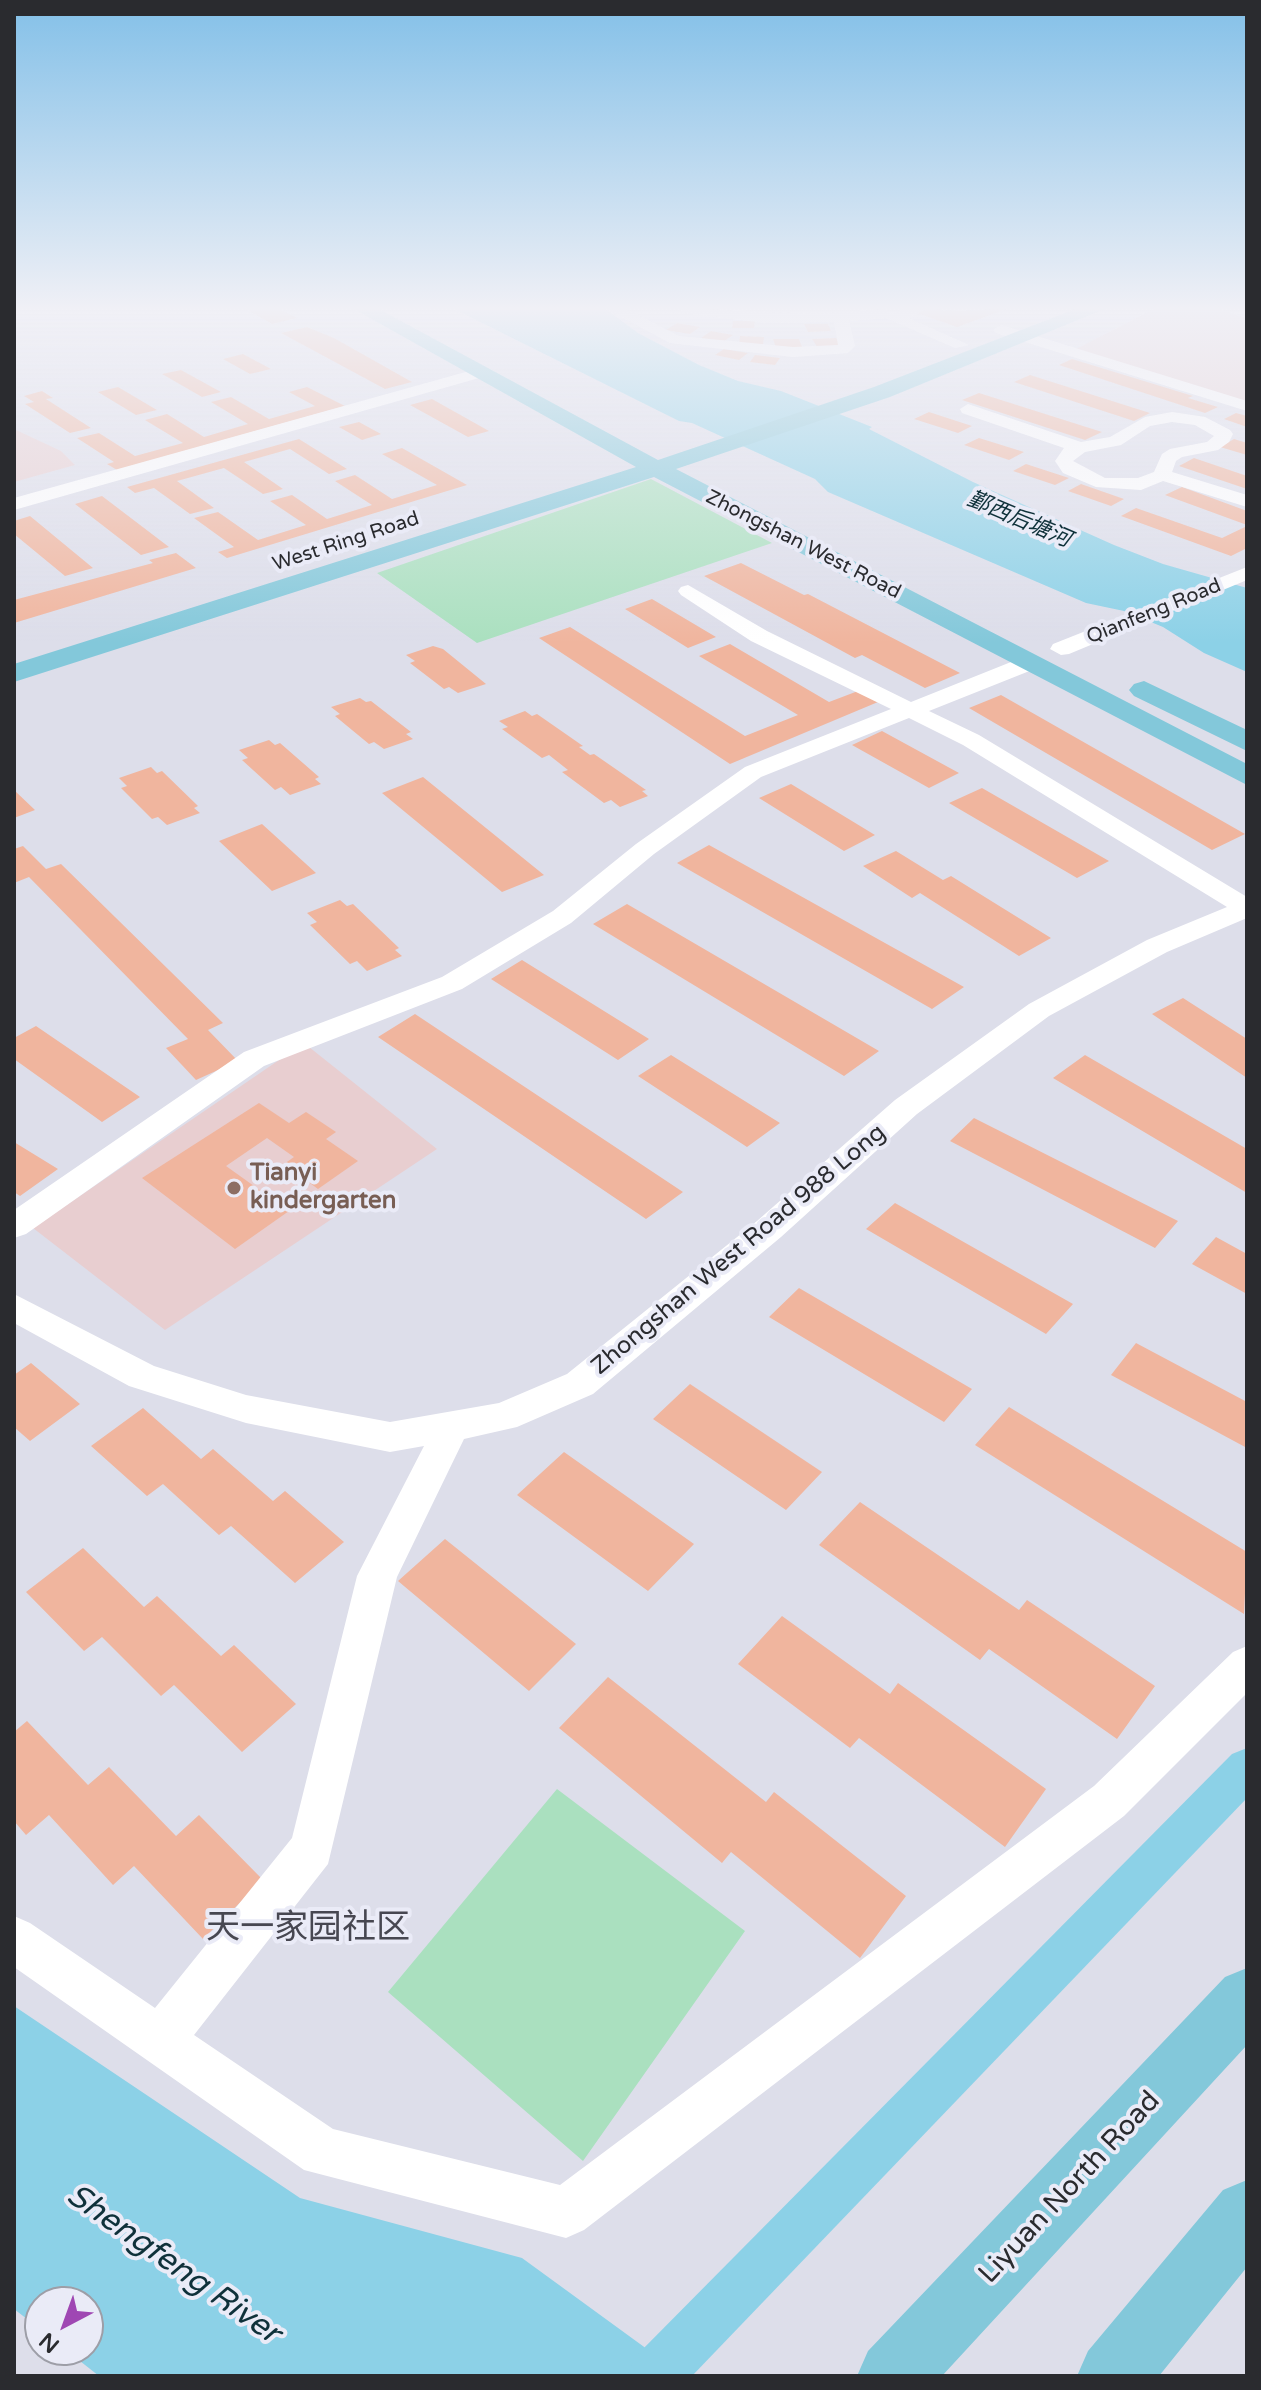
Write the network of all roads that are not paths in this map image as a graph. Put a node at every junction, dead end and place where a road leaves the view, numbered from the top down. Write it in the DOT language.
graph roads {
  1 [pos="314,420"];
  2 [pos="584,420"];
  3 [pos="597,420"];
  4 [pos="749,420"];
  5 [pos="802,420"];
  6 [pos="999,420"];
  7 [pos="1158,420"];
  8 [pos="1189,420"];
  9 [pos="1080,447"];
  10 [pos="658,453"];
  11 [pos="1162,475"];
  12 [pos="1247,501"];
  13 [pos="14,504"];
  14 [pos="1247,573"];
  15 [pos="688,591"];
  16 [pos="14,649"];
  17 [pos="1061,649"];
  18 [pos="1029,663"];
  19 [pos="1090,663"];
  20 [pos="14,673"];
  21 [pos="1118,678"];
  22 [pos="909,710"];
  23 [pos="1247,742"];
  24 [pos="1247,776"];
  25 [pos="1247,908"];
  26 [pos="14,1226"];
  27 [pos="14,1307"];
  28 [pos="452,1426"];
  29 [pos="1247,1665"];
  30 [pos="14,1939"];
  31 [pos="1247,1999"];
  32 [pos="160,2040"];
  33 [pos="1247,2214"];
  34 [pos="902,2367"];
  35 [pos="1113,2376"];
  1 -- 13 [label="street"];
  2 -- 10 [label="main road, Zhongshan West Road"];
  3 -- 10 [label="main road, Zhongshan West Road"];
  4 -- 10 [label="main road"];
  5 -- 10 [label="main road"];
  6 -- 9 [label="street"];
  7 -- 9 [label="street"];
  8 -- 11 [label="street"];
  9 -- 11 [label="street"];
  10 -- 16 [label="main road, West Ring Road"];
  10 -- 17 [label="main road, Zhongshan West Road"];
  10 -- 18 [label="main road, Zhongshan West Road"];
  10 -- 20 [label="main road, West Ring Road"];
  11 -- 12 [label="street"];
  14 -- 17 [label="street, Qianfeng Road"];
  15 -- 22 [label="street"];
  17 -- 19 [label="main road, Zhongshan West Road"];
  18 -- 22 [label="street"];
  18 -- 24 [label="main road, Zhongshan West Road"];
  21 -- 23 [label="main road"];
  22 -- 25 [label="street"];
  22 -- 26 [label="street"];
  25 -- 28 [label="street, Zhongshan West Road 988 Long"];
  27 -- 28 [label="street, Zhongshan West Road 988 Long"];
  28 -- 32 [label="street"];
  29 -- 32 [label="street"];
  30 -- 32 [label="street"];
  31 -- 34 [label="main road, Liyuan North Road"];
  33 -- 35 [label="main road"];
}
